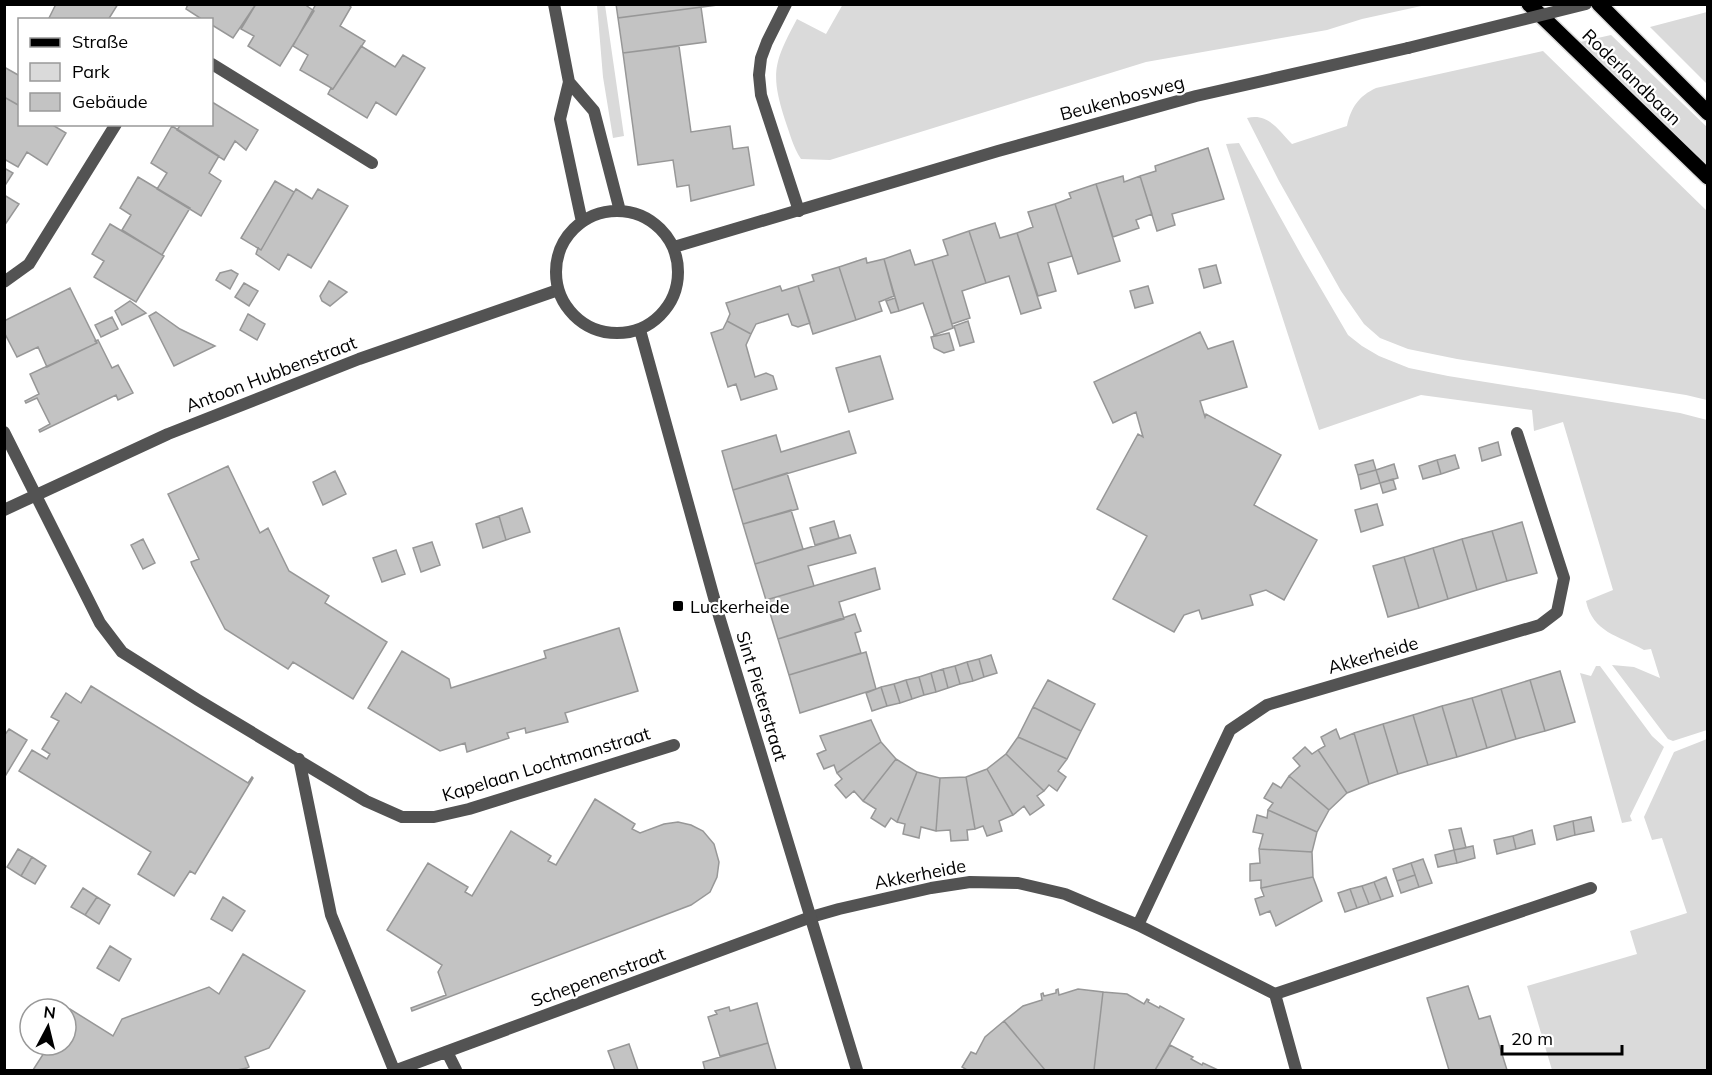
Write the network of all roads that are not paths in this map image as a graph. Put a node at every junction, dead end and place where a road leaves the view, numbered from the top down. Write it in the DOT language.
graph roads {
  1 [pos="554,4"];
  2 [pos="786,4"];
  3 [pos="1529,4"];
  4 [pos="1586,4"];
  5 [pos="1599,4"];
  6 [pos="213,65"];
  7 [pos="569,82"];
  8 [pos="1707,113"];
  9 [pos="115,126"];
  10 [pos="372,163"];
  11 [pos="1707,177"];
  12 [pos="620,211"];
  13 [pos="799,211"];
  14 [pos="582,222"];
  15 [pos="674,247"];
  16 [pos="4,282"];
  17 [pos="558,290"];
  18 [pos="640,330"];
  19 [pos="4,432"];
  20 [pos="1517,433"];
  21 [pos="36,496"];
  22 [pos="4,510"];
  23 [pos="674,745"];
  24 [pos="299,759"];
  25 [pos="1592,888"];
  26 [pos="811,917"];
  27 [pos="1138,925"];
  28 [pos="1275,994"];
  29 [pos="447,1052"];
  30 [pos="395,1071"];
  31 [pos="456,1071"];
  32 [pos="857,1071"];
  33 [pos="1296,1071"];
  1 -- 7 [label="street"];
  2 -- 13 [label="street"];
  3 -- 11 [label="main road, Roderlandbaan"];
  4 -- 13 [label="street, Beukenbosweg, bridge"];
  5 -- 8 [label="main road, Roderlandbaan"];
  6 -- 10 [label="street"];
  7 -- 12 [label="street"];
  7 -- 14 [label="street"];
  9 -- 16 [label="street"];
  12 -- 14 [label="street"];
  12 -- 15 [label="street"];
  13 -- 15 [label="street, Beukenbosweg"];
  14 -- 17 [label="street"];
  15 -- 18 [label="street"];
  17 -- 18 [label="street"];
  17 -- 21 [label="street, Antoon Hubbenstraat"];
  18 -- 26 [label="street, Sint Pieterstraat"];
  19 -- 21 [label="street, Kapelaan Lochtmanstraat"];
  20 -- 27 [label="street, Akkerheide"];
  21 -- 22 [label="street, Antoon Hubbenstraat"];
  21 -- 24 [label="street, Kapelaan Lochtmanstraat"];
  23 -- 24 [label="street, Kapelaan Lochtmanstraat"];
  24 -- 30 [label="street"];
  25 -- 28 [label="street"];
  26 -- 27 [label="street, Akkerheide"];
  26 -- 29 [label="street, Schepenenstraat"];
  26 -- 32 [label="street, Sint Pieterstraat"];
  27 -- 28 [label="street, Akkerheide"];
  28 -- 33 [label="street"];
  29 -- 30 [label="street, Schepenenstraat"];
  29 -- 31 [label="street"];
}
